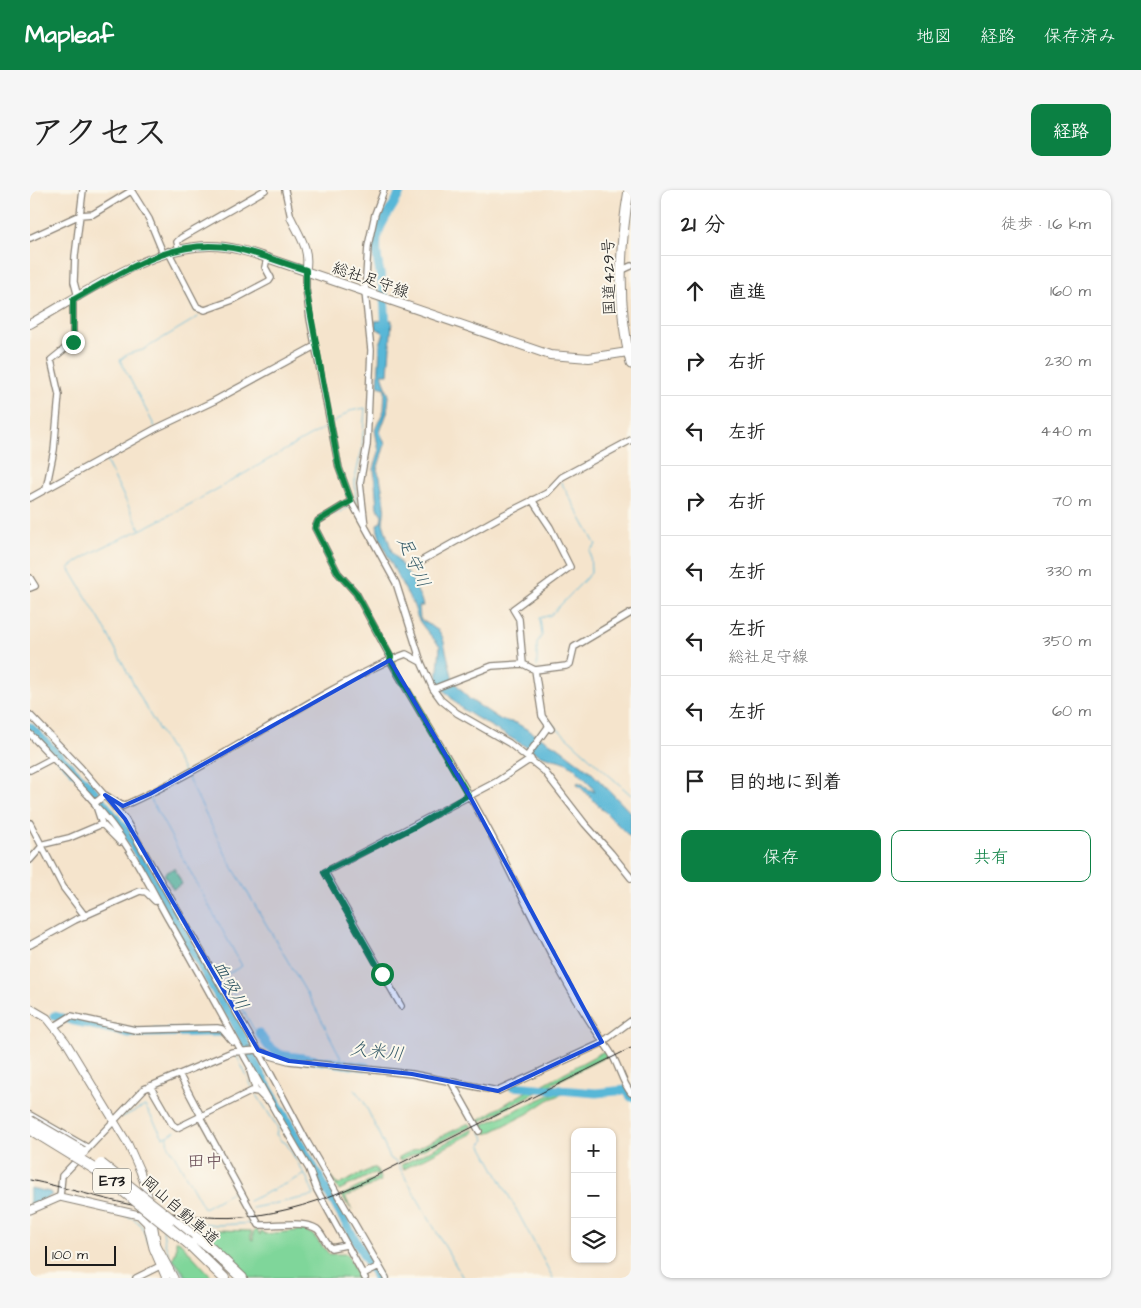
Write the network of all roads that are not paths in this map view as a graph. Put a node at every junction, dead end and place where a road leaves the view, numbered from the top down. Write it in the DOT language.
graph roads {
  1 [pos="83,190"];
  2 [pos="131,190"];
  3 [pos="265,190"];
  4 [pos="285,190"];
  5 [pos="384,190"];
  6 [pos="629,190"];
  7 [pos="80,215"];
  8 [pos="291,218"];
  9 [pos="30,238"];
  10 [pos="179,249"];
  11 [pos="166,252"];
  12 [pos="267,258"];
  13 [pos="631,266"];
  14 [pos="306,270"];
  15 [pos="620,272"];
  16 [pos="367,292"];
  17 [pos="76,299"];
  18 [pos="30,324"];
  19 [pos="315,346"];
  20 [pos="628,352"];
  21 [pos="631,364"];
  22 [pos="631,440"];
  23 [pos="46,490"];
  24 [pos="30,498"];
  25 [pos="532,500"];
  26 [pos="351,501"];
  27 [pos="365,526"];
  28 [pos="421,561"];
  29 [pos="30,578"];
  30 [pos="30,588"];
  31 [pos="631,613"];
  32 [pos="392,660"];
  33 [pos="421,662"];
  34 [pos="523,664"];
  35 [pos="536,670"];
  36 [pos="434,689"];
  37 [pos="30,715"];
  38 [pos="30,734"];
  39 [pos="529,756"];
  40 [pos="53,758"];
  41 [pos="30,770"];
  42 [pos="470,794"];
  43 [pos="104,796"];
  44 [pos="95,804"];
  45 [pos="30,823"];
  46 [pos="102,824"];
  47 [pos="42,846"];
  48 [pos="125,846"];
  49 [pos="30,860"];
  50 [pos="631,878"];
  51 [pos="162,908"];
  52 [pos="85,916"];
  53 [pos="30,945"];
  54 [pos="400,1006"];
  55 [pos="30,1008"];
  56 [pos="631,1021"];
  57 [pos="55,1026"];
  58 [pos="602,1042"];
  59 [pos="257,1050"];
  60 [pos="243,1051"];
  61 [pos="250,1065"];
  62 [pos="179,1074"];
  63 [pos="452,1083"];
  64 [pos="150,1086"];
  65 [pos="256,1091"];
  66 [pos="631,1093"];
  67 [pos="271,1103"];
  68 [pos="30,1115"];
  69 [pos="200,1117"];
  70 [pos="30,1120"];
  71 [pos="114,1121"];
  72 [pos="30,1128"];
  73 [pos="479,1131"];
  74 [pos="30,1134"];
  75 [pos="88,1148"];
  76 [pos="75,1162"];
  77 [pos="148,1195"];
  78 [pos="60,1197"];
  79 [pos="30,1210"];
  80 [pos="152,1217"];
  81 [pos="193,1240"];
  82 [pos="346,1244"];
  83 [pos="160,1266"];
  84 [pos="378,1267"];
  85 [pos="364,1275"];
  86 [pos="136,1278"];
  87 [pos="166,1278"];
  88 [pos="174,1278"];
  89 [pos="224,1278"];
  90 [pos="233,1278"];
  91 [pos="242,1278"];
  92 [pos="386,1278"];
  1 -- 7 [label="street"];
  2 -- 7 [label="street"];
  2 -- 11 [label="street"];
  3 -- 10 [label="street"];
  4 -- 8 [label="street"];
  5 -- 16 [label="street"];
  6 -- 15 [label="highway, 国道429号"];
  7 -- 9 [label="street"];
  7 -- 17 [label="street"];
  8 -- 14 [label="street"];
  10 -- 11 [label="main road, 総社足守線"];
  10 -- 12 [label="main road, 総社足守線"];
  11 -- 12 [label="street"];
  11 -- 17 [label="main road, 総社足守線"];
  12 -- 14 [label="main road, 総社足守線"];
  13 -- 15 [label="street"];
  14 -- 16 [label="main road, 総社足守線"];
  14 -- 19 [label="street"];
  15 -- 20 [label="highway, 国道429号"];
  16 -- 20 [label="main road, 総社足守線"];
  16 -- 27 [label="street"];
  17 -- 18 [label="main road, 総社足守線"];
  17 -- 23 [label="street"];
  19 -- 23 [label="street"];
  19 -- 26 [label="street"];
  20 -- 21 [label="highway, 国道429号"];
  22 -- 25 [label="street"];
  23 -- 24 [label="street"];
  25 -- 28 [label="street"];
  25 -- 34 [label="street"];
  26 -- 27 [label="street"];
  26 -- 32 [label="street"];
  27 -- 33 [label="street"];
  29 -- 30 [label="street"];
  31 -- 35 [label="street"];
  32 -- 33 [label="street"];
  32 -- 42 [label="street"];
  32 -- 43 [label="street"];
  33 -- 36 [label="street"];
  34 -- 35 [label="street"];
  34 -- 36 [label="street"];
  35 -- 39 [label="street"];
  36 -- 39 [label="street"];
  37 -- 43 [label="street"];
  38 -- 40 [label="street"];
  39 -- 42 [label="street"];
  39 -- 50 [label="street"];
  40 -- 41 [label="street"];
  40 -- 44 [label="street"];
  42 -- 54 [label="street"];
  42 -- 58 [label="street"];
  43 -- 44 [label="street"];
  43 -- 59 [label="street"];
  44 -- 46 [label="street"];
  44 -- 48 [label="street"];
  45 -- 47 [label="street"];
  46 -- 47 [label="street"];
  46 -- 48 [label="street"];
  47 -- 49 [label="street"];
  47 -- 52 [label="street"];
  48 -- 51 [label="street"];
  51 -- 52 [label="street"];
  51 -- 60 [label="street"];
  52 -- 53 [label="street"];
  55 -- 57 [label="street"];
  56 -- 58 [label="street"];
  57 -- 60 [label="street"];
  57 -- 71 [label="street"];
  58 -- 63 [label="street"];
  58 -- 66 [label="street"];
  59 -- 60 [label="street"];
  59 -- 63 [label="street"];
  59 -- 84 [label="street"];
  60 -- 61 [label="street"];
  60 -- 62 [label="street"];
  61 -- 65 [label="street"];
  61 -- 67 [label="street"];
  62 -- 64 [label="street"];
  62 -- 69 [label="street"];
  63 -- 73 [label="street"];
  64 -- 69 [label="street"];
  64 -- 71 [label="street"];
  65 -- 67 [label="street"];
  65 -- 69 [label="street"];
  67 -- 82 [label="street"];
  68 -- 75 [label="street"];
  69 -- 82 [label="street"];
  70 -- 81 [label="highway, 岡山自動車道 / E73, bridge"];
  71 -- 75 [label="street"];
  71 -- 77 [label="street"];
  72 -- 81 [label="highway, 岡山自動車道 / E73, bridge"];
  74 -- 76 [label="street"];
  75 -- 76 [label="street"];
  76 -- 78 [label="street"];
  78 -- 79 [label="street"];
  78 -- 83 [label="street"];
  80 -- 88 [label="street"];
  81 -- 89 [label="highway, 岡山自動車道 / E73"];
  81 -- 90 [label="highway, 岡山自動車道 / E73"];
  81 -- 91 [label="highway"];
  82 -- 85 [label="street"];
  83 -- 86 [label="street"];
  83 -- 87 [label="street"];
  84 -- 85 [label="street"];
  84 -- 92 [label="street"];
}
